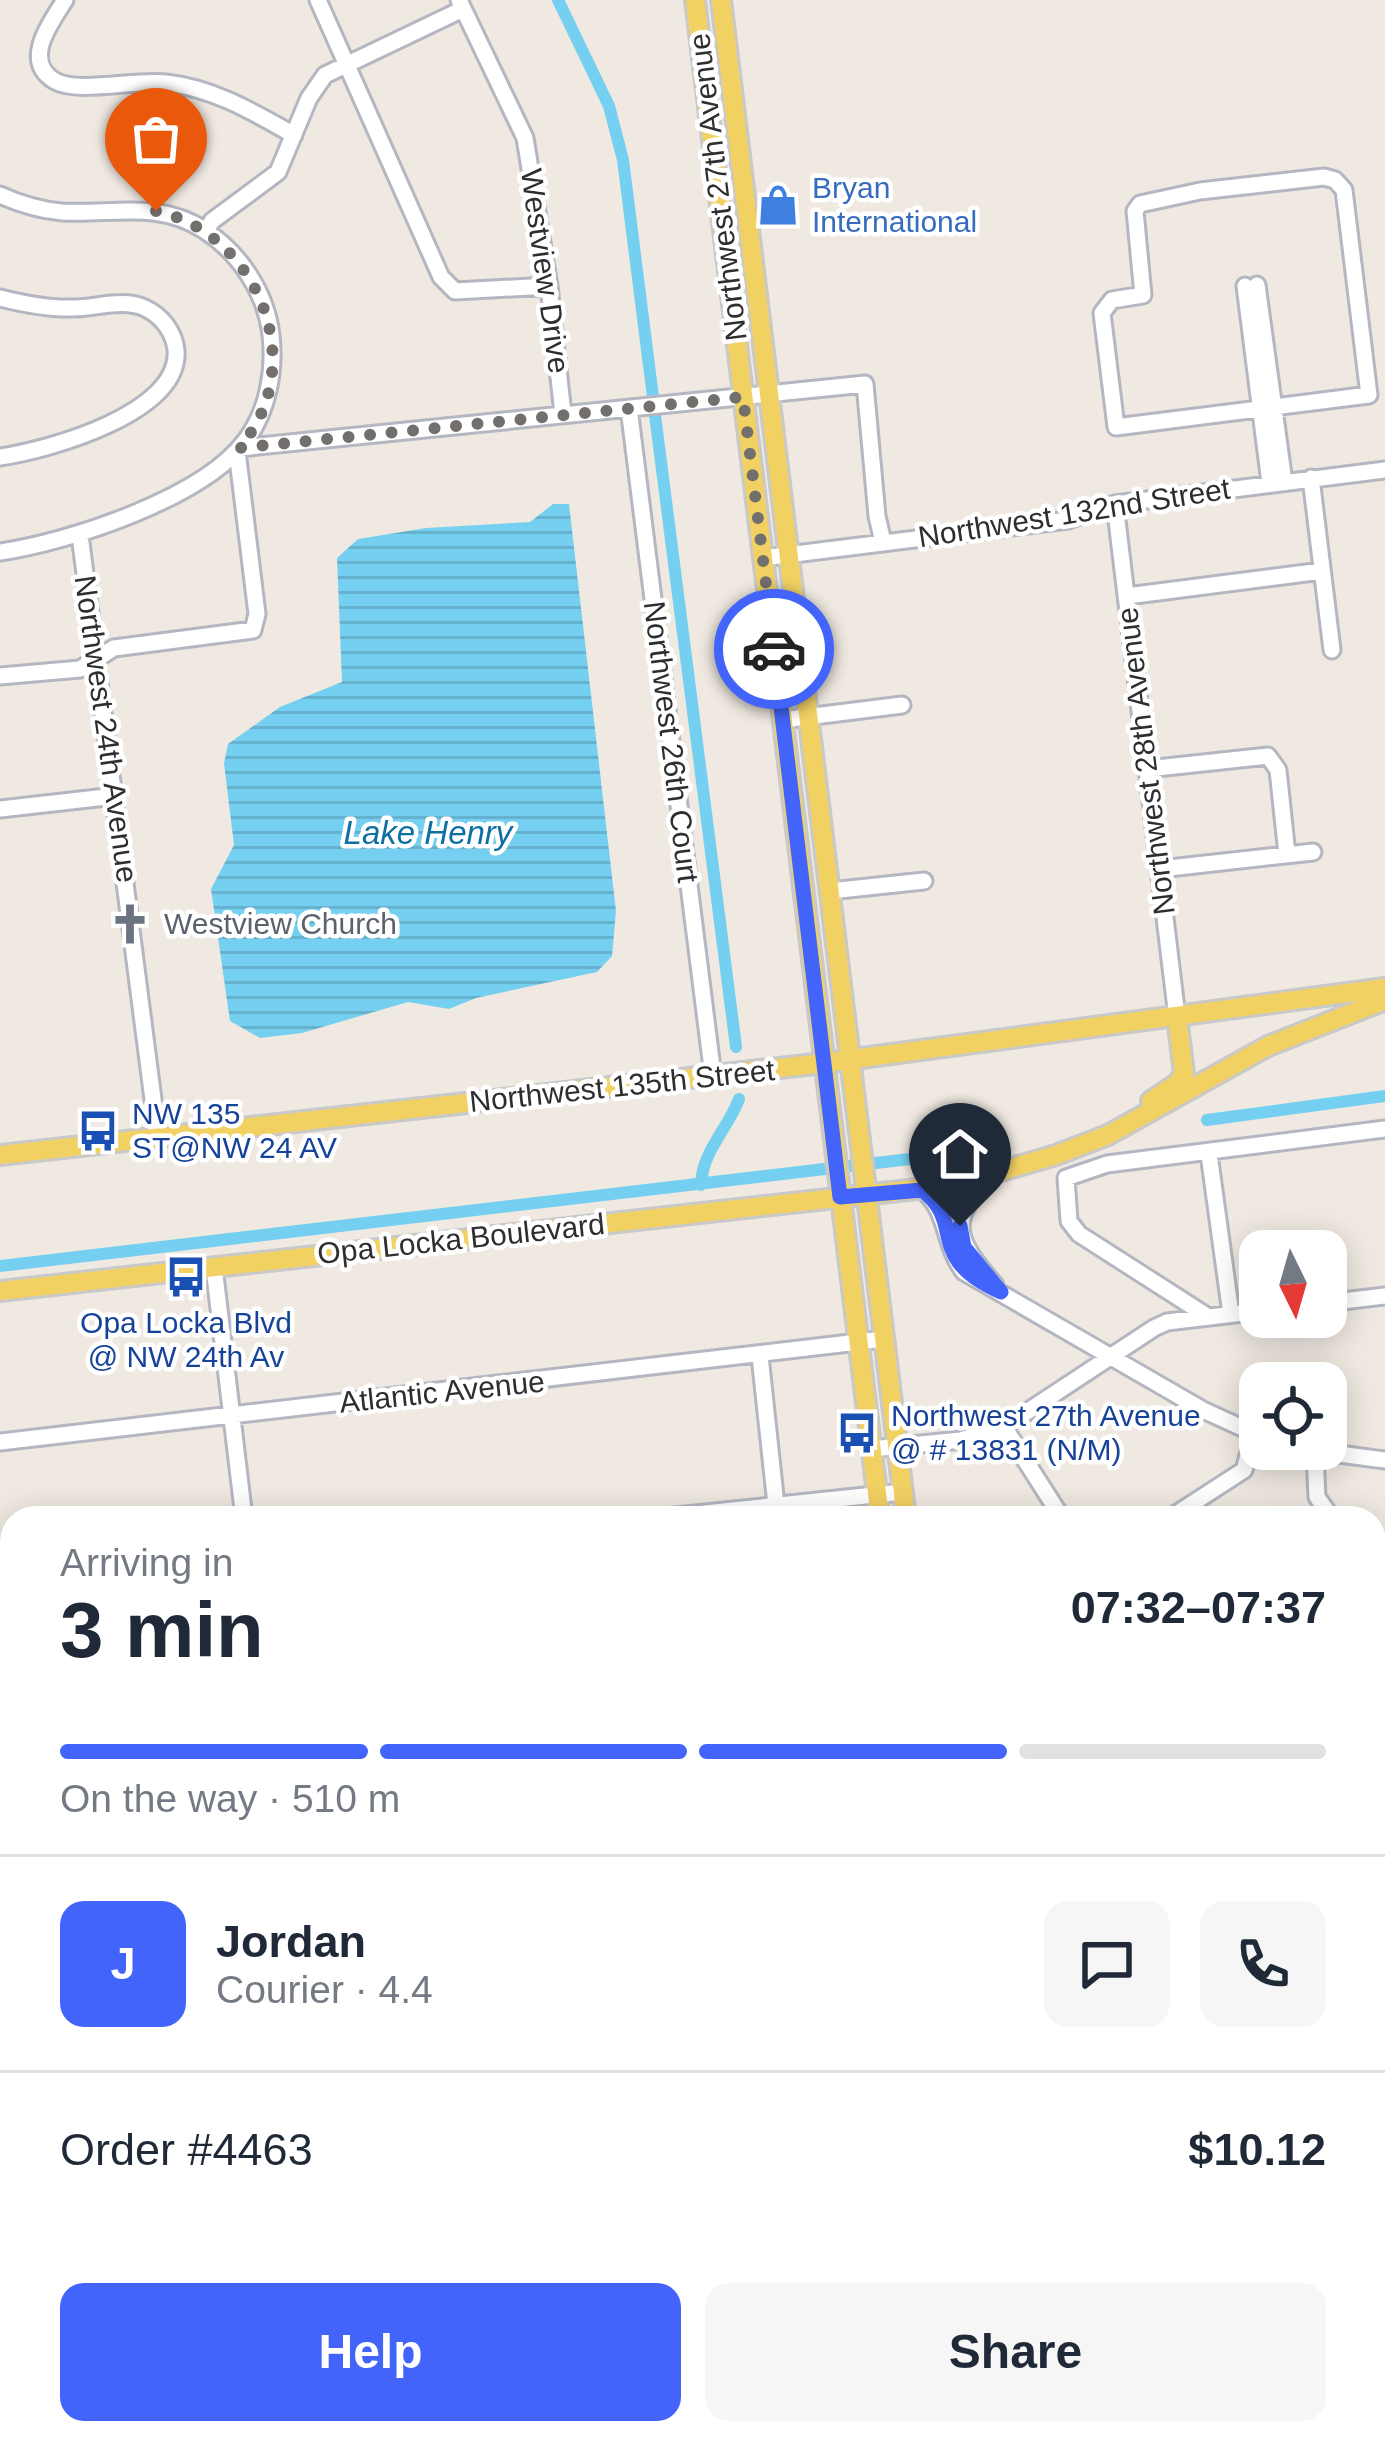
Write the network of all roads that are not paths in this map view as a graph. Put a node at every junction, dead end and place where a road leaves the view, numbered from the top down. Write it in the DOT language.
graph roads {
  1 [pos="65,0"];
  2 [pos="318,0"];
  3 [pos="695,0"];
  4 [pos="721,0"];
  5 [pos="461,4"];
  6 [pos="346,64"];
  7 [pos="294,135"];
  8 [pos="0,195"];
  9 [pos="206,231"];
  10 [pos="549,286"];
  11 [pos="1251,286"];
  12 [pos="0,298"];
  13 [pos="769,394"];
  14 [pos="743,397"];
  15 [pos="1265,407"];
  16 [pos="629,408"];
  17 [pos="563,414"];
  18 [pos="238,449"];
  19 [pos="0,457"];
  20 [pos="1385,470"];
  21 [pos="1311,478"];
  22 [pos="1277,482"];
  23 [pos="1115,504"];
  24 [pos="80,535"];
  25 [pos="883,542"];
  26 [pos="0,552"];
  27 [pos="789,554"];
  28 [pos="762,558"];
  29 [pos="1322,571"];
  30 [pos="1126,596"];
  31 [pos="1332,650"];
  32 [pos="97,659"];
  33 [pos="0,676"];
  34 [pos="902,705"];
  35 [pos="808,717"];
  36 [pos="782,720"];
  37 [pos="1147,770"];
  38 [pos="115,796"];
  39 [pos="0,809"];
  40 [pos="1313,852"];
  41 [pos="1287,854"];
  42 [pos="1160,869"];
  43 [pos="924,880"];
  44 [pos="830,891"];
  45 [pos="1385,988"];
  46 [pos="1385,1000"];
  47 [pos="1177,1017"];
  48 [pos="850,1059"];
  49 [pos="824,1064"];
  50 [pos="712,1076"];
  51 [pos="1385,1129"];
  52 [pos="158,1138"];
  53 [pos="1209,1154"];
  54 [pos="0,1156"];
  55 [pos="1042,1159"];
  56 [pos="998,1173"];
  57 [pos="866,1189"];
  58 [pos="922,1190"];
  59 [pos="839,1191"];
  60 [pos="214,1267"];
  61 [pos="0,1291"];
  62 [pos="1001,1292"];
  63 [pos="1385,1296"];
  64 [pos="1347,1301"];
  65 [pos="1239,1313"];
  66 [pos="1232,1314"];
  67 [pos="1208,1316"];
  68 [pos="884,1340"];
  69 [pos="858,1343"];
  70 [pos="760,1356"];
  71 [pos="1109,1356"];
  72 [pos="232,1414"];
  73 [pos="1239,1425"];
  74 [pos="1004,1427"];
  75 [pos="0,1442"];
  76 [pos="897,1447"];
  77 [pos="872,1449"];
  78 [pos="1347,1456"];
  79 [pos="1385,1460"];
  80 [pos="1244,1470"];
  81 [pos="1312,1470"];
  82 [pos="903,1492"];
  83 [pos="877,1495"];
  84 [pos="776,1505"];
  85 [pos="243,1506"];
  86 [pos="767,1506"];
  87 [pos="878,1506"];
  88 [pos="905,1506"];
  89 [pos="1054,1506"];
  90 [pos="1188,1506"];
  91 [pos="1323,1506"];
  1 -- 7 [label="street"];
  2 -- 6 [label="street"];
  3 -- 14 [label="main road, Northwest 27th Avenue"];
  4 -- 13 [label="main road, Northwest 27th Avenue"];
  5 -- 6 [label="street"];
  5 -- 10 [label="street, Westview Drive"];
  6 -- 7 [label="street"];
  6 -- 10 [label="street"];
  7 -- 9 [label="street"];
  8 -- 9 [label="street"];
  9 -- 18 [label="street"];
  10 -- 17 [label="street, Westview Drive"];
  11 -- 15 [label="street"];
  12 -- 19 [label="street"];
  13 -- 14 [label="street"];
  13 -- 25 [label="street"];
  13 -- 27 [label="main road, Northwest 27th Avenue"];
  14 -- 16 [label="street"];
  14 -- 28 [label="main road, Northwest 27th Avenue"];
  15 -- 15 [label="street"];
  15 -- 22 [label="street"];
  16 -- 17 [label="street"];
  16 -- 50 [label="street, Northwest 26th Court"];
  17 -- 18 [label="street"];
  18 -- 24 [label="street"];
  18 -- 32 [label="street"];
  20 -- 21 [label="street, Northwest 132nd Street"];
  21 -- 22 [label="street, Northwest 132nd Street"];
  21 -- 29 [label="street"];
  22 -- 23 [label="street, Northwest 132nd Street"];
  23 -- 25 [label="street, Northwest 132nd Street"];
  23 -- 30 [label="street, Northwest 28th Avenue"];
  24 -- 26 [label="street"];
  24 -- 32 [label="street, Northwest 24th Avenue"];
  25 -- 27 [label="street, Northwest 132nd Street"];
  27 -- 28 [label="street, Northwest 132nd Street"];
  27 -- 35 [label="main road, Northwest 27th Avenue"];
  28 -- 36 [label="main road, Northwest 27th Avenue"];
  29 -- 30 [label="street"];
  29 -- 31 [label="street"];
  30 -- 37 [label="street, Northwest 28th Avenue"];
  32 -- 33 [label="street"];
  32 -- 38 [label="street, Northwest 24th Avenue"];
  34 -- 35 [label="street"];
  35 -- 36 [label="street"];
  35 -- 44 [label="main road, Northwest 27th Avenue"];
  36 -- 49 [label="main road, Northwest 27th Avenue"];
  37 -- 41 [label="street"];
  37 -- 42 [label="street, Northwest 28th Avenue"];
  38 -- 39 [label="street"];
  38 -- 52 [label="street, Northwest 24th Avenue"];
  40 -- 41 [label="street"];
  41 -- 42 [label="street"];
  42 -- 47 [label="street, Northwest 28th Avenue"];
  43 -- 44 [label="street"];
  44 -- 48 [label="main road, Northwest 27th Avenue"];
  45 -- 47 [label="main road, Northwest 135th Street"];
  46 -- 55 [label="main road, Opa Locka Boulevard"];
  47 -- 48 [label="main road, Northwest 135th Street"];
  47 -- 55 [label="main road"];
  48 -- 49 [label="main road, Northwest 135th Street"];
  48 -- 57 [label="main road, Northwest 27th Avenue"];
  49 -- 50 [label="main road, Northwest 135th Street"];
  49 -- 59 [label="main road, Northwest 27th Avenue"];
  50 -- 52 [label="main road, Northwest 135th Street"];
  51 -- 53 [label="street"];
  52 -- 54 [label="main road, Northwest 135th Street"];
  53 -- 66 [label="street"];
  53 -- 67 [label="street"];
  55 -- 56 [label="main road, Opa Locka Boulevard"];
  56 -- 58 [label="main road, Opa Locka Boulevard"];
  56 -- 62 [label="street"];
  57 -- 58 [label="main road, Opa Locka Boulevard"];
  57 -- 59 [label="main road, Opa Locka Boulevard"];
  57 -- 68 [label="main road, Northwest 27th Avenue"];
  58 -- 62 [label="street"];
  59 -- 60 [label="main road, Opa Locka Boulevard"];
  59 -- 69 [label="main road, Northwest 27th Avenue"];
  60 -- 61 [label="main road, Opa Locka Boulevard"];
  60 -- 72 [label="street"];
  62 -- 71 [label="street"];
  63 -- 64 [label="street"];
  65 -- 66 [label="street"];
  66 -- 67 [label="street"];
  67 -- 71 [label="street"];
  68 -- 69 [label="street, Atlantic Avenue"];
  68 -- 76 [label="main road, Northwest 27th Avenue"];
  69 -- 70 [label="street, Atlantic Avenue"];
  69 -- 77 [label="main road, Northwest 27th Avenue"];
  70 -- 72 [label="street, Atlantic Avenue"];
  70 -- 84 [label="street"];
  71 -- 73 [label="street"];
  71 -- 74 [label="street"];
  72 -- 75 [label="street, Atlantic Avenue"];
  72 -- 85 [label="street"];
  74 -- 76 [label="street"];
  74 -- 89 [label="street"];
  76 -- 77 [label="street"];
  76 -- 82 [label="main road, Northwest 27th Avenue"];
  77 -- 83 [label="main road, Northwest 27th Avenue"];
  78 -- 79 [label="street"];
  80 -- 90 [label="street"];
  81 -- 91 [label="street"];
  82 -- 83 [label="street"];
  82 -- 88 [label="main road, Northwest 27th Avenue"];
  83 -- 84 [label="street"];
  83 -- 87 [label="main road, Northwest 27th Avenue"];
  84 -- 86 [label="street"];
}
